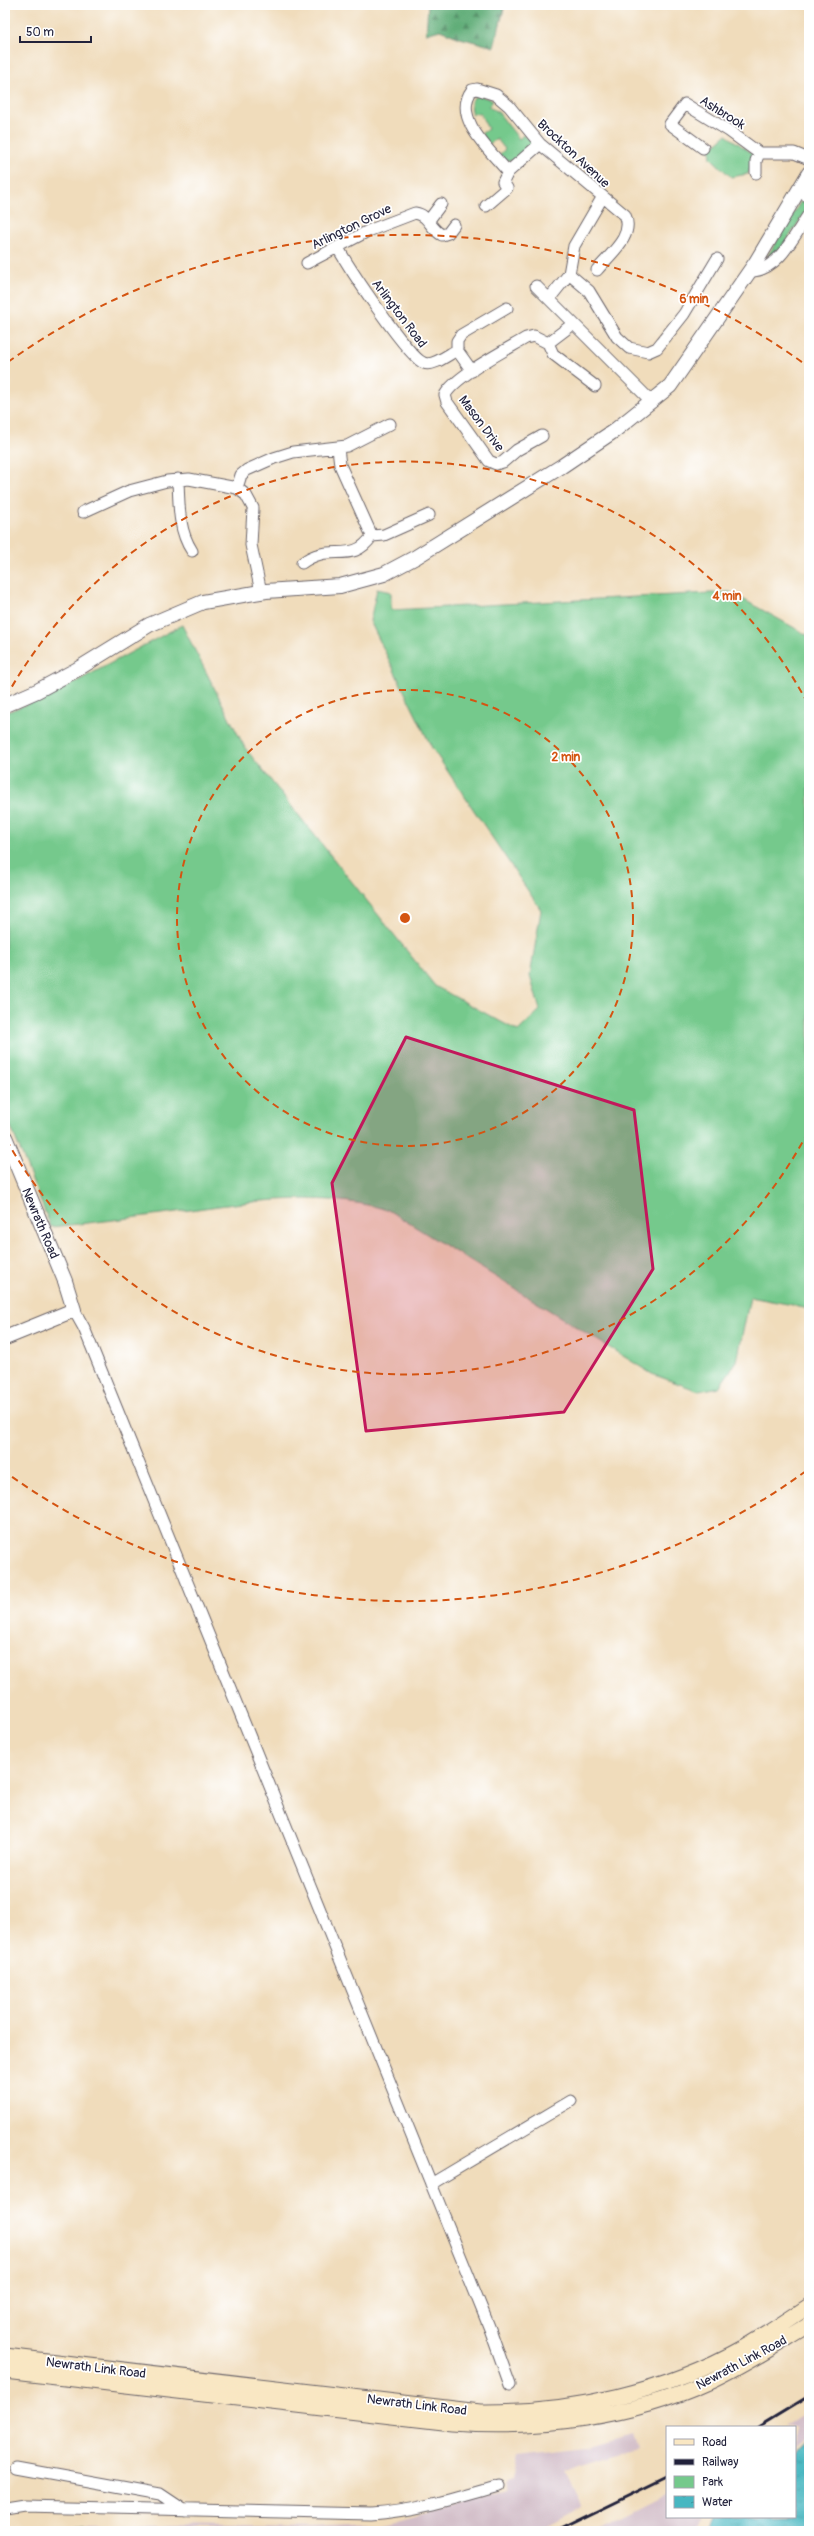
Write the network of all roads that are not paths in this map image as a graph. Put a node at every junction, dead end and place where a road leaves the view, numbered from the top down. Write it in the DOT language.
graph roads {
  1 [pos="540,144"];
  2 [pos="703,148"];
  3 [pos="759,153"];
  4 [pos="809,159"];
  5 [pos="508,172"];
  6 [pos="756,173"];
  7 [pos="809,173"];
  8 [pos="804,194"];
  9 [pos="602,198"];
  10 [pos="441,204"];
  11 [pos="486,206"];
  12 [pos="809,214"];
  13 [pos="429,220"];
  14 [pos="454,225"];
  15 [pos="338,248"];
  16 [pos="717,259"];
  17 [pos="307,263"];
  18 [pos="597,270"];
  19 [pos="750,270"];
  20 [pos="569,274"];
  21 [pos="536,286"];
  22 [pos="549,299"];
  23 [pos="507,308"];
  24 [pos="574,324"];
  25 [pos="548,343"];
  26 [pos="457,350"];
  27 [pos="472,371"];
  28 [pos="594,386"];
  29 [pos="652,402"];
  30 [pos="390,424"];
  31 [pos="542,436"];
  32 [pos="338,448"];
  33 [pos="178,479"];
  34 [pos="237,488"];
  35 [pos="83,512"];
  36 [pos="429,515"];
  37 [pos="372,536"];
  38 [pos="192,551"];
  39 [pos="302,564"];
  40 [pos="262,592"];
  41 [pos="5,705"];
  42 [pos="5,1137"];
  43 [pos="74,1310"];
  44 [pos="5,1338"];
  45 [pos="571,2101"];
  46 [pos="431,2184"];
  47 [pos="809,2306"];
  48 [pos="809,2325"];
  49 [pos="5,2356"];
  50 [pos="5,2371"];
  51 [pos="510,2385"];
  52 [pos="17,2468"];
  53 [pos="500,2486"];
  54 [pos="5,2509"];
  55 [pos="184,2510"];
  1 -- 5 [label="street"];
  1 -- 5 [label="street, Brockton Avenue"];
  1 -- 9 [label="street, Brockton Avenue"];
  2 -- 3 [label="street, Ashbrook"];
  3 -- 4 [label="street"];
  3 -- 6 [label="street"];
  5 -- 11 [label="street"];
  7 -- 8 [label="street"];
  8 -- 19 [label="street"];
  9 -- 18 [label="street, Brockton Avenue"];
  9 -- 20 [label="street"];
  10 -- 13 [label="street"];
  12 -- 19 [label="street"];
  13 -- 14 [label="street"];
  13 -- 15 [label="street, Arlington Grove"];
  15 -- 17 [label="street, Arlington Grove"];
  15 -- 26 [label="street, Arlington Road"];
  16 -- 20 [label="street"];
  19 -- 29 [label="street"];
  20 -- 22 [label="street"];
  21 -- 22 [label="street"];
  22 -- 24 [label="street"];
  23 -- 26 [label="street"];
  24 -- 25 [label="street"];
  24 -- 29 [label="street"];
  25 -- 27 [label="street, Mason Drive"];
  25 -- 28 [label="street"];
  26 -- 27 [label="street"];
  27 -- 31 [label="street, Mason Drive"];
  29 -- 40 [label="street"];
  30 -- 32 [label="street"];
  32 -- 34 [label="street"];
  32 -- 37 [label="street"];
  33 -- 34 [label="street"];
  33 -- 35 [label="street"];
  33 -- 38 [label="street"];
  34 -- 40 [label="street"];
  36 -- 37 [label="street"];
  37 -- 39 [label="street"];
  40 -- 41 [label="street"];
  42 -- 43 [label="street, Newrath Road"];
  43 -- 44 [label="street"];
  43 -- 46 [label="street"];
  45 -- 46 [label="street"];
  46 -- 51 [label="street"];
  47 -- 49 [label="main road, Newrath Link Road"];
  48 -- 50 [label="main road, Newrath Link Road"];
  52 -- 55 [label="street"];
  53 -- 55 [label="street"];
  54 -- 55 [label="street"];
}
